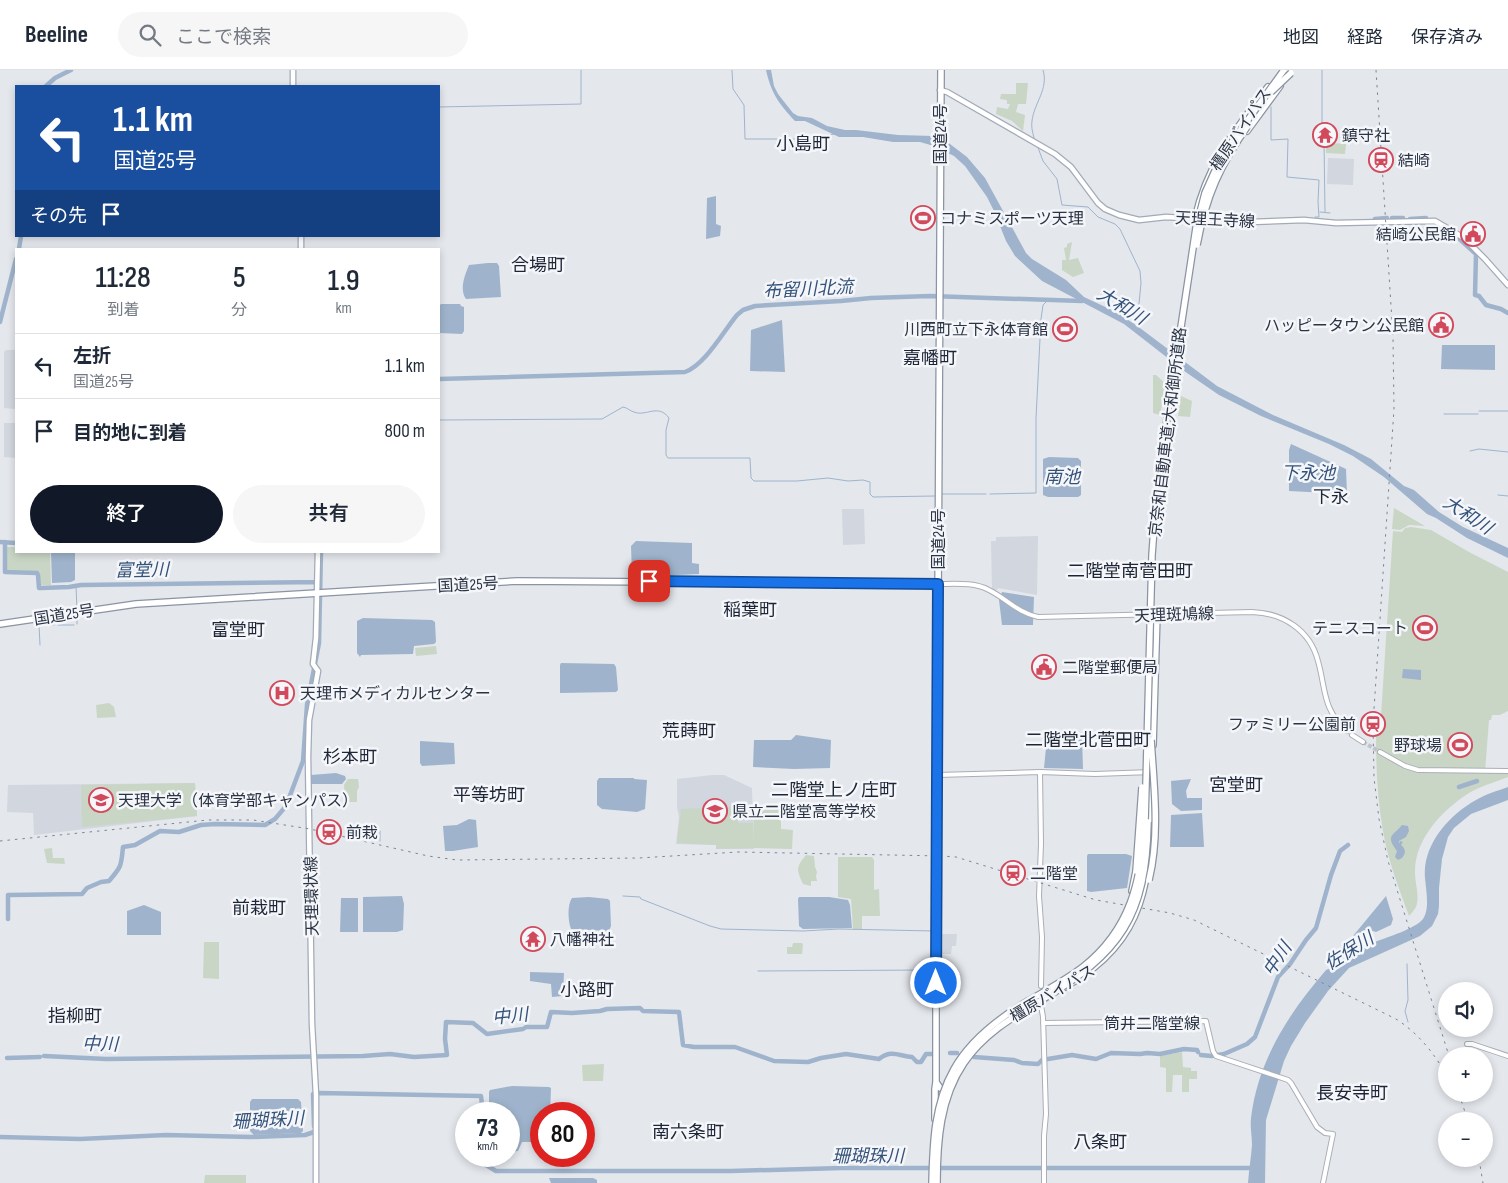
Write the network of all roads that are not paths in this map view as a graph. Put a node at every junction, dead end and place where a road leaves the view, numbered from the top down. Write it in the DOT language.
graph roads {
  1 [pos="293,70"];
  2 [pos="941,70"];
  3 [pos="1281,70"];
  4 [pos="1291,70"];
  5 [pos="293,85"];
  6 [pos="940,90"];
  7 [pos="1270,91"];
  8 [pos="1195,219"];
  9 [pos="1205,220"];
  10 [pos="1508,285"];
  11 [pos="318,553"];
  12 [pos="938,584"];
  13 [pos="319,593"];
  14 [pos="1157,614"];
  15 [pos="1148,615"];
  16 [pos="0,624"];
  17 [pos="1148,718"];
  18 [pos="1347,730"];
  19 [pos="1352,735"];
  20 [pos="1151,740"];
  21 [pos="1363,742"];
  22 [pos="1380,752"];
  23 [pos="1508,771"];
  24 [pos="1040,772"];
  25 [pos="1145,772"];
  26 [pos="1152,772"];
  27 [pos="937,777"];
  28 [pos="1130,900"];
  29 [pos="1135,914"];
  30 [pos="1041,986"];
  31 [pos="1041,1005"];
  32 [pos="1043,1023"];
  33 [pos="1467,1044"];
  34 [pos="1508,1056"];
  35 [pos="936,1082"];
  36 [pos="946,1089"];
  37 [pos="935,1119"];
  38 [pos="935,1167"];
  39 [pos="316,1183"];
  40 [pos="932,1183"];
  41 [pos="937,1183"];
  42 [pos="1044,1183"];
  43 [pos="1323,1183"];
  1 -- 5 [label="main road"];
  2 -- 6 [label="highway, 国道24号"];
  3 -- 7 [label="highway, 京奈和自動車道;大和御所道路, bridge"];
  3 -- 8 [label="highway, 橿原バイパス, bridge"];
  4 -- 7 [label="highway, 京奈和自動車道;大和御所道路, bridge"];
  4 -- 9 [label="highway, 橿原バイパス, bridge"];
  6 -- 8 [label="main road, 天理王寺線"];
  6 -- 12 [label="highway, 国道24号"];
  7 -- 17 [label="highway, 京奈和自動車道;大和御所道路, bridge"];
  7 -- 20 [label="highway, 京奈和自動車道;大和御所道路, bridge"];
  8 -- 9 [label="main road, 天理王寺線"];
  9 -- 10 [label="main road, 天理王寺線"];
  11 -- 13 [label="main road, 天理環状線"];
  12 -- 13 [label="highway, 国道25号"];
  12 -- 15 [label="main road, 天理斑鳩線"];
  12 -- 27 [label="highway, 国道24号"];
  13 -- 16 [label="highway, 国道25号"];
  13 -- 39 [label="main road, 天理環状線"];
  14 -- 15 [label="main road, 天理斑鳩線"];
  14 -- 18 [label="main road, 天理斑鳩線"];
  14 -- 26 [label="highway, 橿原バイパス"];
  15 -- 25 [label="highway, 橿原バイパス"];
  17 -- 28 [label="highway, bridge"];
  17 -- 40 [label="highway, 京奈和自動車道;大和御所道路, bridge"];
  19 -- 21 [label="main road"];
  20 -- 29 [label="highway, bridge"];
  20 -- 41 [label="highway, 京奈和自動車道;大和御所道路, bridge"];
  22 -- 23 [label="main road"];
  24 -- 25 [label="main road"];
  24 -- 27 [label="main road"];
  24 -- 30 [label="main road"];
  25 -- 26 [label="main road"];
  25 -- 28 [label="highway, 橿原バイパス"];
  26 -- 29 [label="highway, 橿原バイパス"];
  27 -- 35 [label="highway, 国道24号, bridge"];
  28 -- 36 [label="highway, 橿原バイパス"];
  29 -- 36 [label="highway, 橿原バイパス"];
  31 -- 32 [label="main road"];
  32 -- 42 [label="main road"];
  32 -- 43 [label="main road, 筒井二階堂線"];
  33 -- 34 [label="main road"];
  35 -- 36 [label="highway"];
  35 -- 37 [label="highway, 国道24号"];
  36 -- 37 [label="highway, 橿原バイパス"];
  36 -- 38 [label="highway, 橿原バイパス"];
  37 -- 38 [label="highway, 橿原バイパス"];
  38 -- 40 [label="highway, 橿原バイパス"];
  38 -- 41 [label="highway, 橿原バイパス"];
}
